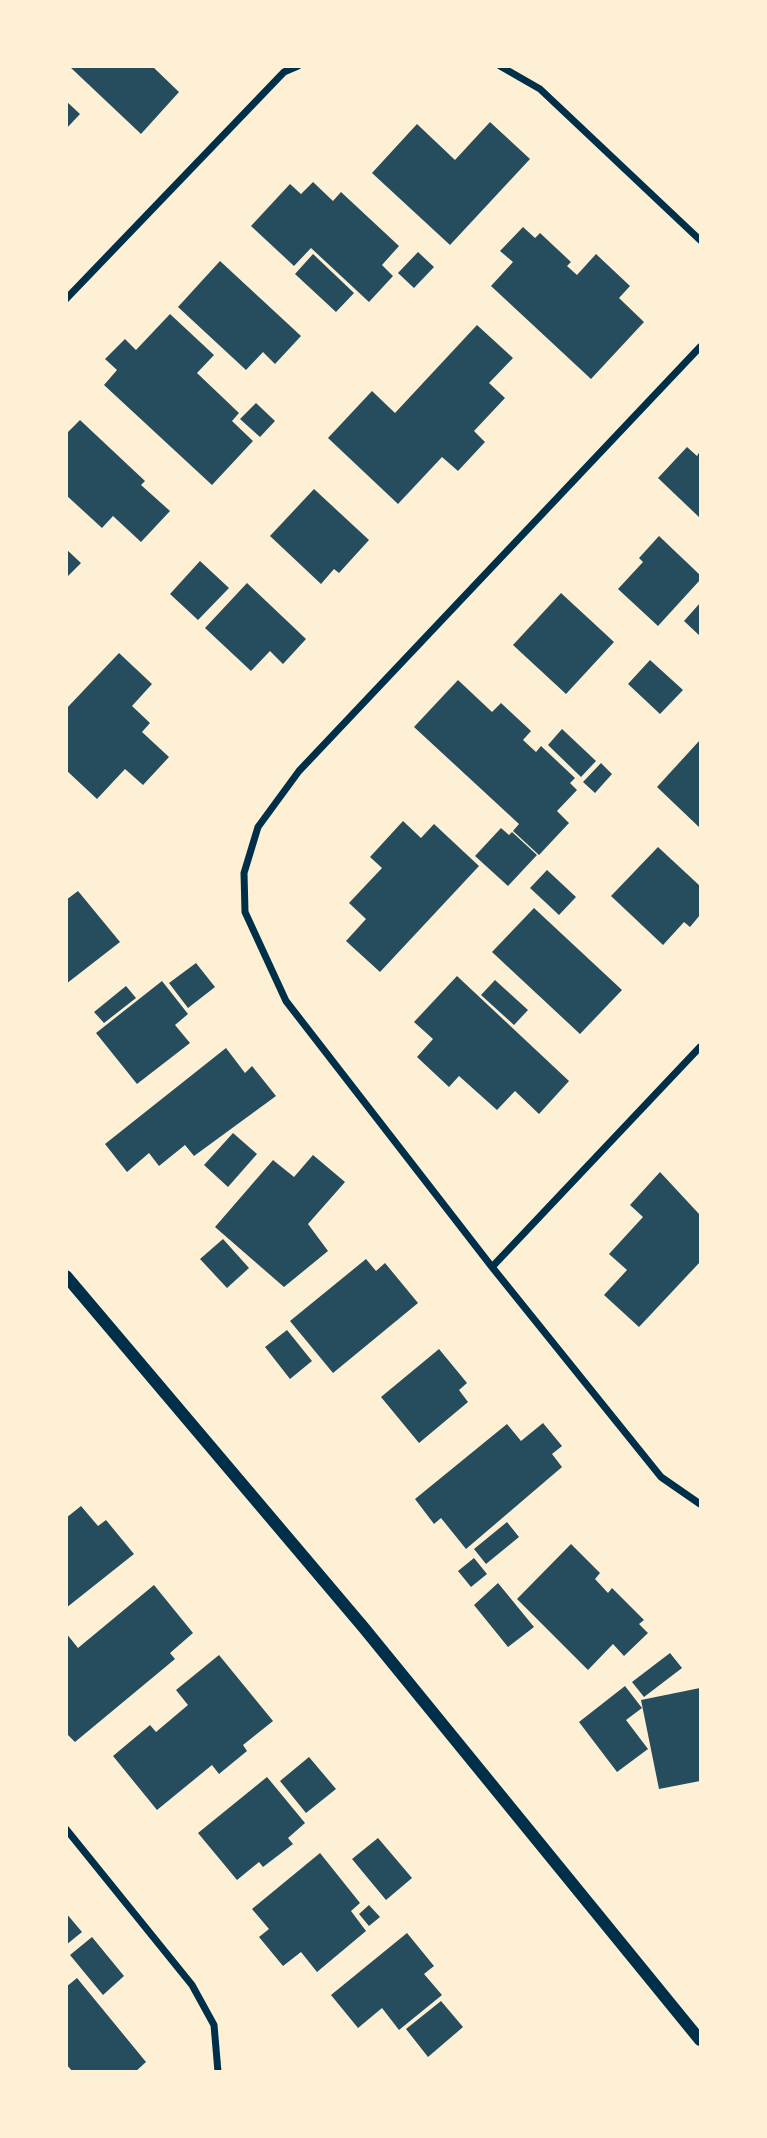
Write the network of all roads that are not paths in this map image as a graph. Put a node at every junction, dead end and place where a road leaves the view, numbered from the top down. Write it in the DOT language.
graph roads {
  1 [pos="298,66"];
  2 [pos="500,66"];
  3 [pos="281,69"];
  4 [pos="701,240"];
  5 [pos="66,299"];
  6 [pos="701,347"];
  7 [pos="701,1047"];
  8 [pos="492,1267"];
  9 [pos="66,1276"];
  10 [pos="701,1504"];
  11 [pos="66,1829"];
  12 [pos="701,2040"];
  13 [pos="218,2071"];
  1 -- 3 [label="street"];
  2 -- 4 [label="street"];
  3 -- 5 [label="street"];
  6 -- 8 [label="street"];
  7 -- 8 [label="street"];
  8 -- 10 [label="street"];
  9 -- 12 [label="street"];
  11 -- 13 [label="street"];
}
